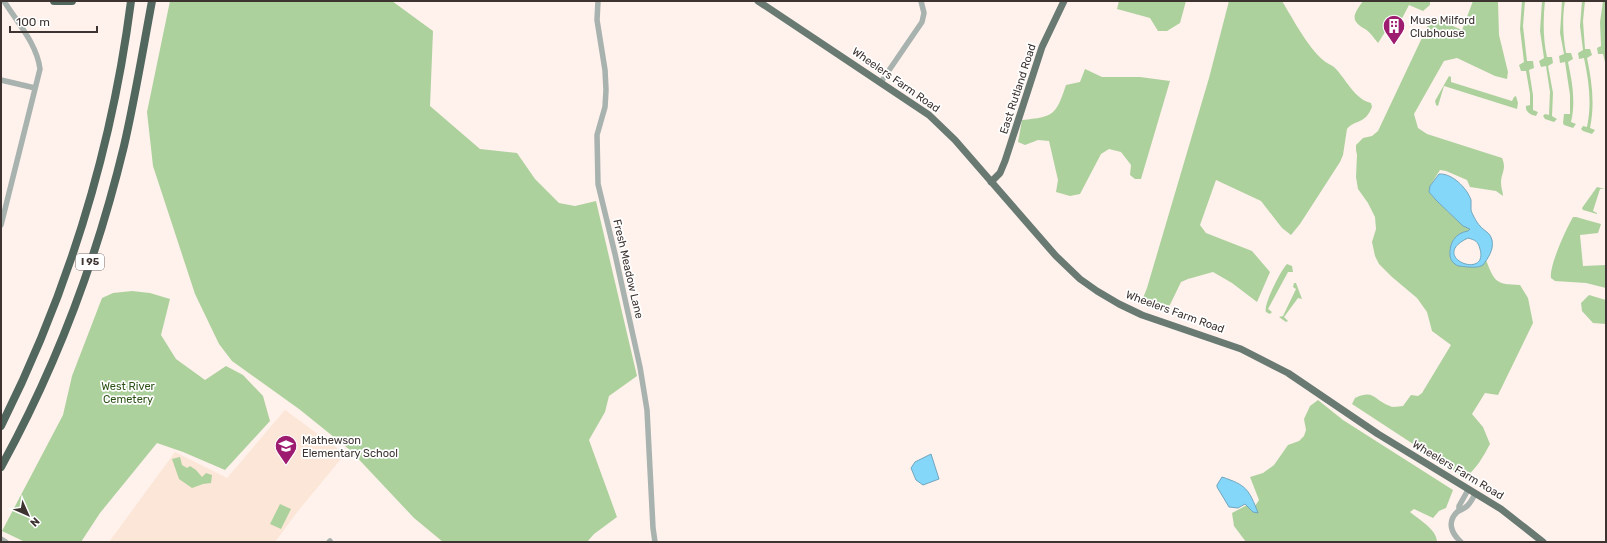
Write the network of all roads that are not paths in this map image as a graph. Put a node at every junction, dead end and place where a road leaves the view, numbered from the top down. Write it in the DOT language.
graph roads {
  1 [pos="4,1"];
  2 [pos="54,1"];
  3 [pos="72,1"];
  4 [pos="131,1"];
  5 [pos="151,1"];
  6 [pos="598,1"];
  7 [pos="758,1"];
  8 [pos="921,1"];
  9 [pos="1064,1"];
  10 [pos="1,80"];
  11 [pos="881,82"];
  12 [pos="35,88"];
  13 [pos="991,182"];
  14 [pos="1,225"];
  15 [pos="1,426"];
  16 [pos="1,467"];
  17 [pos="1468,490"];
  18 [pos="1475,494"];
  19 [pos="1459,510"];
  20 [pos="1,540"];
  21 [pos="6,542"];
  22 [pos="655,542"];
  23 [pos="1461,542"];
  24 [pos="1543,542"];
  1 -- 12 [label="street"];
  2 -- 3 [label="highway"];
  4 -- 15 [label="highway, I 95"];
  5 -- 16 [label="highway, I 95"];
  6 -- 22 [label="street, Fresh Meadow Lane"];
  7 -- 11 [label="main road, Wheelers Farm Road"];
  8 -- 11 [label="street"];
  9 -- 13 [label="main road, East Rutland Road"];
  10 -- 12 [label="street"];
  11 -- 13 [label="main road, Wheelers Farm Road"];
  12 -- 14 [label="street"];
  13 -- 17 [label="main road, Wheelers Farm Road"];
  17 -- 18 [label="main road, Wheelers Farm Road"];
  17 -- 19 [label="street"];
  18 -- 19 [label="street"];
  18 -- 24 [label="main road, Wheelers Farm Road"];
  19 -- 23 [label="street"];
  20 -- 21 [label="street"];
}
